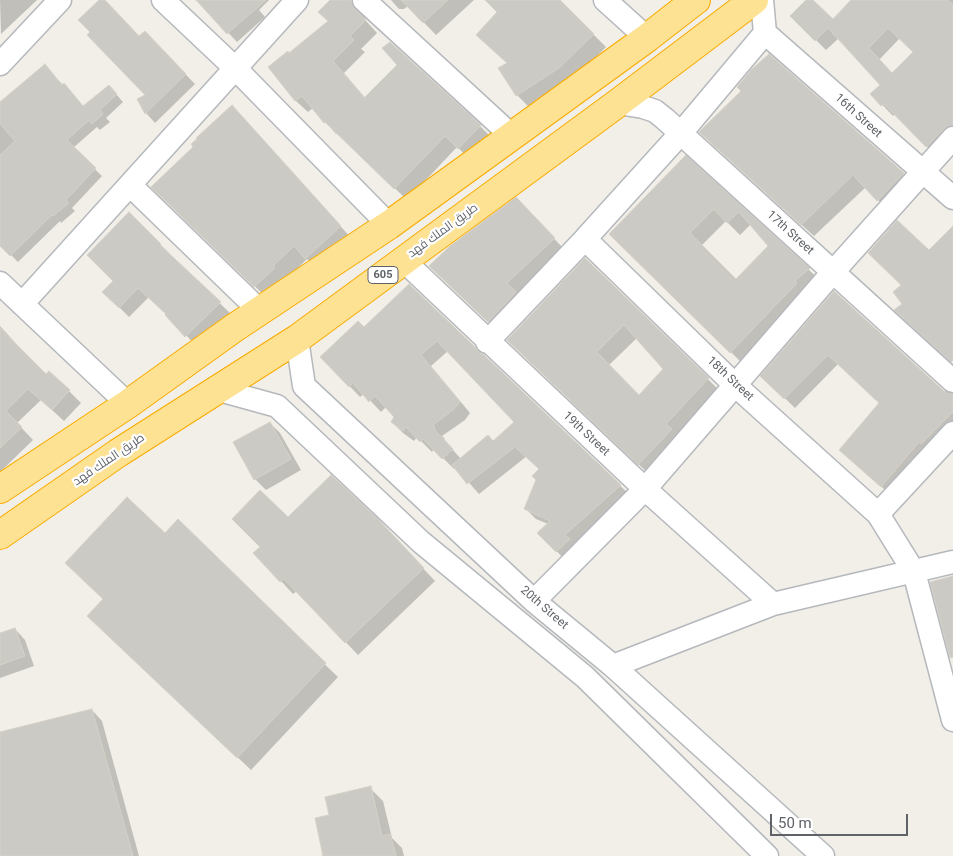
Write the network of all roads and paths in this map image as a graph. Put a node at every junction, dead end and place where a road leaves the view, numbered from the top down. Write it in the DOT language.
graph roads {
  1 [pos="60,0"];
  2 [pos="162,0"];
  3 [pos="297,0"];
  4 [pos="364,0"];
  5 [pos="605,0"];
  6 [pos="696,0"];
  7 [pos="754,0"];
  8 [pos="762,0"];
  9 [pos="764,33"];
  10 [pos="647,38"];
  11 [pos="0,64"];
  12 [pos="235,68"];
  13 [pos="618,103"];
  14 [pos="681,133"];
  15 [pos="512,136"];
  16 [pos="953,138"];
  17 [pos="922,172"];
  18 [pos="130,185"];
  19 [pos="953,198"];
  20 [pos="389,225"];
  21 [pos="585,239"];
  22 [pos="403,260"];
  23 [pos="833,272"];
  24 [pos="0,283"];
  25 [pos="22,304"];
  26 [pos="260,311"];
  27 [pos="296,339"];
  28 [pos="487,342"];
  29 [pos="953,381"];
  30 [pos="304,386"];
  31 [pos="736,386"];
  32 [pos="219,390"];
  33 [pos="128,404"];
  34 [pos="277,406"];
  35 [pos="953,433"];
  36 [pos="0,489"];
  37 [pos="645,489"];
  38 [pos="878,514"];
  39 [pos="0,535"];
  40 [pos="953,562"];
  41 [pos="914,572"];
  42 [pos="534,601"];
  43 [pos="773,604"];
  44 [pos="613,666"];
  45 [pos="952,712"];
  46 [pos="821,855"];
  47 [pos="767,856"];
  1 -- 11 [label="street"];
  2 -- 12 [label="street"];
  3 -- 12 [label="street"];
  4 -- 15 [label="street"];
  5 -- 10 [label="street"];
  6 -- 10 [label="highway"];
  7 -- 13 [label="highway, طريق الملك فهد / 605"];
  8 -- 9 [label="street"];
  9 -- 14 [label="street"];
  9 -- 17 [label="street, 16th Street"];
  10 -- 15 [label="highway"];
  12 -- 18 [label="street"];
  12 -- 20 [label="street"];
  13 -- 14 [label="street, 17th Street"];
  13 -- 22 [label="highway, طريق الملك فهد / 605"];
  14 -- 21 [label="street"];
  14 -- 23 [label="street, 17th Street"];
  15 -- 20 [label="highway"];
  16 -- 17 [label="street"];
  17 -- 19 [label="street, 16th Street"];
  17 -- 23 [label="street"];
  18 -- 25 [label="street"];
  18 -- 26 [label="street"];
  20 -- 26 [label="highway"];
  21 -- 28 [label="street"];
  21 -- 31 [label="street, 18th Street"];
  22 -- 27 [label="highway, طريق الملك فهد / 605"];
  22 -- 28 [label="street, 19th Street"];
  23 -- 29 [label="street, 17th Street"];
  23 -- 31 [label="street"];
  24 -- 25 [label="street"];
  25 -- 33 [label="street"];
  26 -- 33 [label="highway"];
  27 -- 30 [label="street"];
  27 -- 32 [label="highway, طريق الملك فهد / 605"];
  28 -- 37 [label="street, 19th Street"];
  30 -- 34 [label="street"];
  30 -- 42 [label="street, 20th Street"];
  31 -- 37 [label="street"];
  31 -- 38 [label="street, 18th Street"];
  32 -- 34 [label="street"];
  32 -- 39 [label="highway, طريق الملك فهد / 605"];
  33 -- 36 [label="highway"];
  34 -- 47 [label="street"];
  35 -- 38 [label="street"];
  37 -- 42 [label="street"];
  37 -- 43 [label="street, 19th Street"];
  38 -- 41 [label="street, 18th Street"];
  40 -- 41 [label="street"];
  41 -- 43 [label="street"];
  41 -- 45 [label="street, 18th Street"];
  42 -- 44 [label="street, 20th Street"];
  43 -- 44 [label="street"];
  44 -- 46 [label="street, 20th Street"];
}
